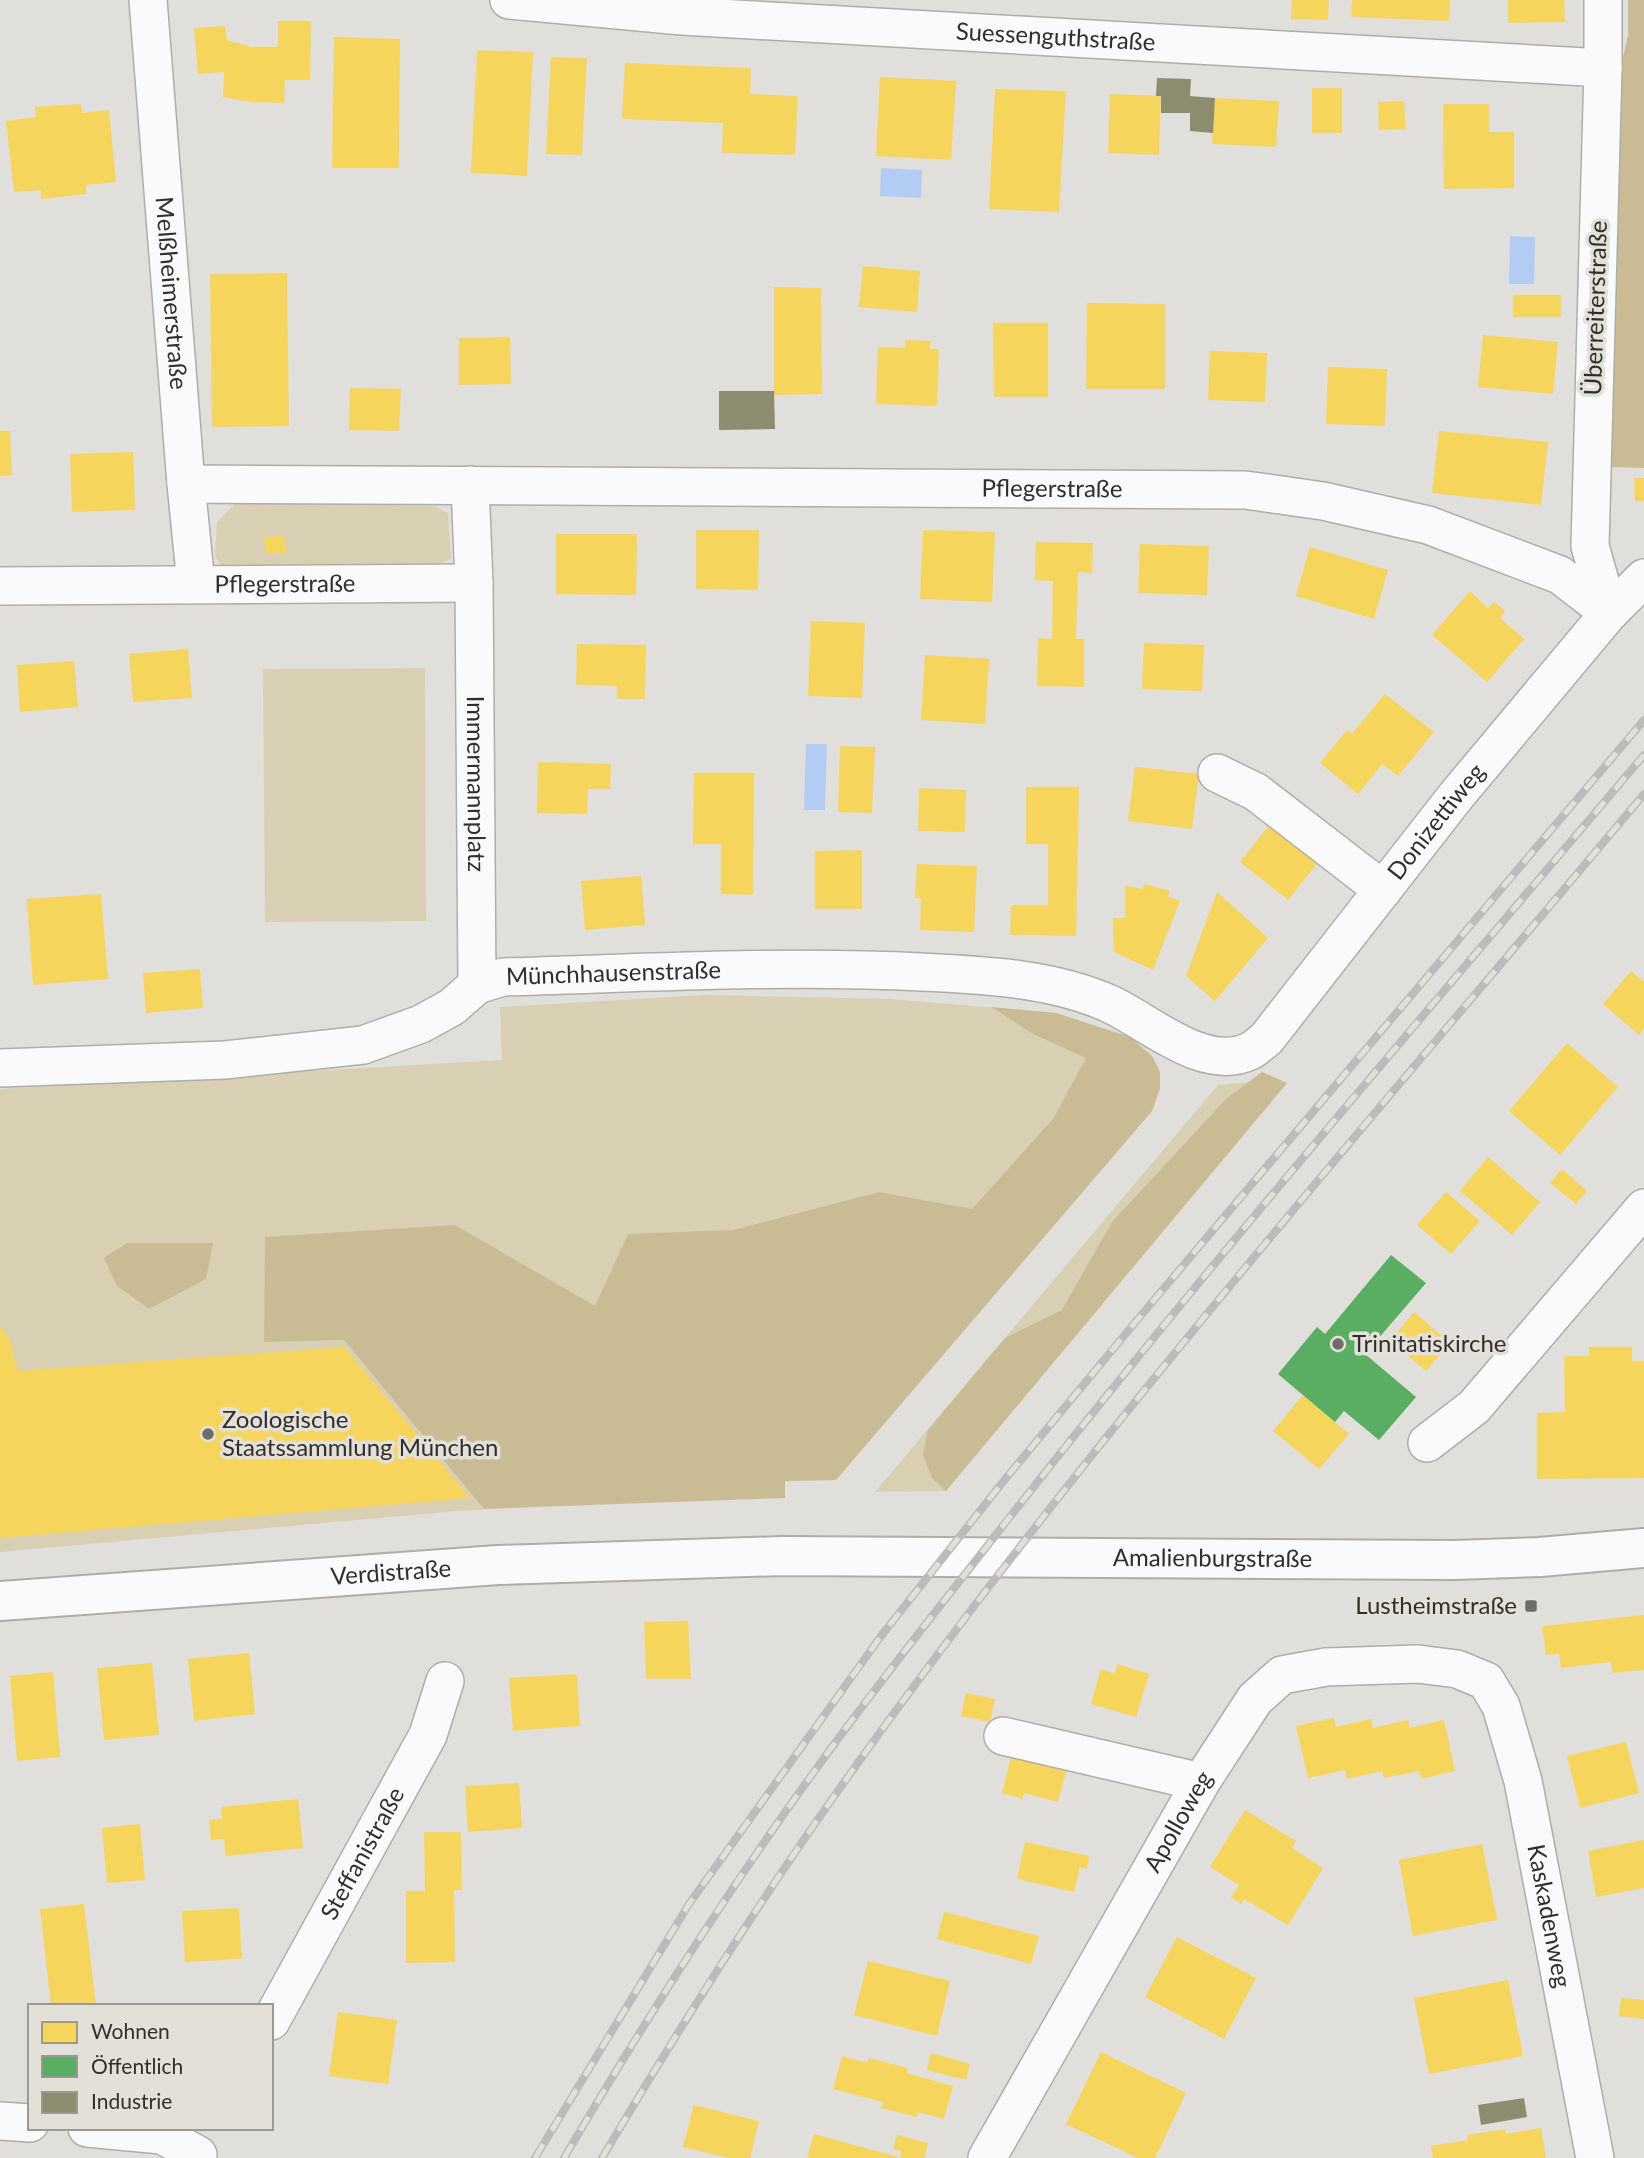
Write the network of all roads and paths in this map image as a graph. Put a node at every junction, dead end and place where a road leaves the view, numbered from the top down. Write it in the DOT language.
graph roads {
  1 [pos="148,0"];
  2 [pos="509,0"];
  3 [pos="1603,0"];
  4 [pos="1604,68"];
  5 [pos="186,484"];
  6 [pos="470,485"];
  7 [pos="1644,578"];
  8 [pos="474,583"];
  9 [pos="196,584"];
  10 [pos="0,586"];
  11 [pos="1609,613"];
  12 [pos="1217,773"];
  13 [pos="1383,890"];
  14 [pos="477,985"];
  15 [pos="1228,1057"];
  16 [pos="0,1068"];
  17 [pos="1644,1208"];
  18 [pos="1427,1443"];
  19 [pos="1644,1548"];
  20 [pos="783,1556"];
  21 [pos="0,1601"];
  22 [pos="445,1681"];
  23 [pos="1486,1681"];
  24 [pos="1003,1736"];
  25 [pos="1201,1782"];
  26 [pos="273,2017"];
  27 [pos="0,2120"];
  28 [pos="28,2123"];
  29 [pos="108,2130"];
  30 [pos="203,2147"];
  31 [pos="987,2158"];
  32 [pos="1595,2158"];
  1 -- 5 [label="street, Melßheimerstraße"];
  2 -- 4 [label="street, Suessenguthstraße"];
  3 -- 4 [label="street, Überreiterstraße"];
  4 -- 11 [label="street, Überreiterstraße"];
  5 -- 6 [label="street, Pflegerstraße"];
  5 -- 9 [label="street, Melßheimerstraße"];
  6 -- 8 [label="street"];
  6 -- 11 [label="street, Pflegerstraße"];
  7 -- 11 [label="street, Donizettiweg"];
  8 -- 9 [label="street, Pflegerstraße"];
  8 -- 14 [label="street, Immermannplatz"];
  9 -- 10 [label="street, Pflegerstraße"];
  11 -- 13 [label="street, Donizettiweg"];
  12 -- 13 [label="street"];
  13 -- 15 [label="street, Donizettiweg"];
  14 -- 15 [label="street, Münchhausenstraße"];
  14 -- 16 [label="street, Münchhausenstraße"];
  17 -- 18 [label="street"];
  19 -- 20 [label="main road, Amalienburgstraße"];
  20 -- 21 [label="main road, Verdistraße"];
  22 -- 26 [label="street, Steffanistraße"];
  23 -- 25 [label="street, Apolloweg"];
  23 -- 32 [label="street, Kaskadenweg"];
  24 -- 25 [label="street"];
  25 -- 31 [label="street, Apolloweg"];
  27 -- 28 [label="street"];
  29 -- 30 [label="street"];
}
